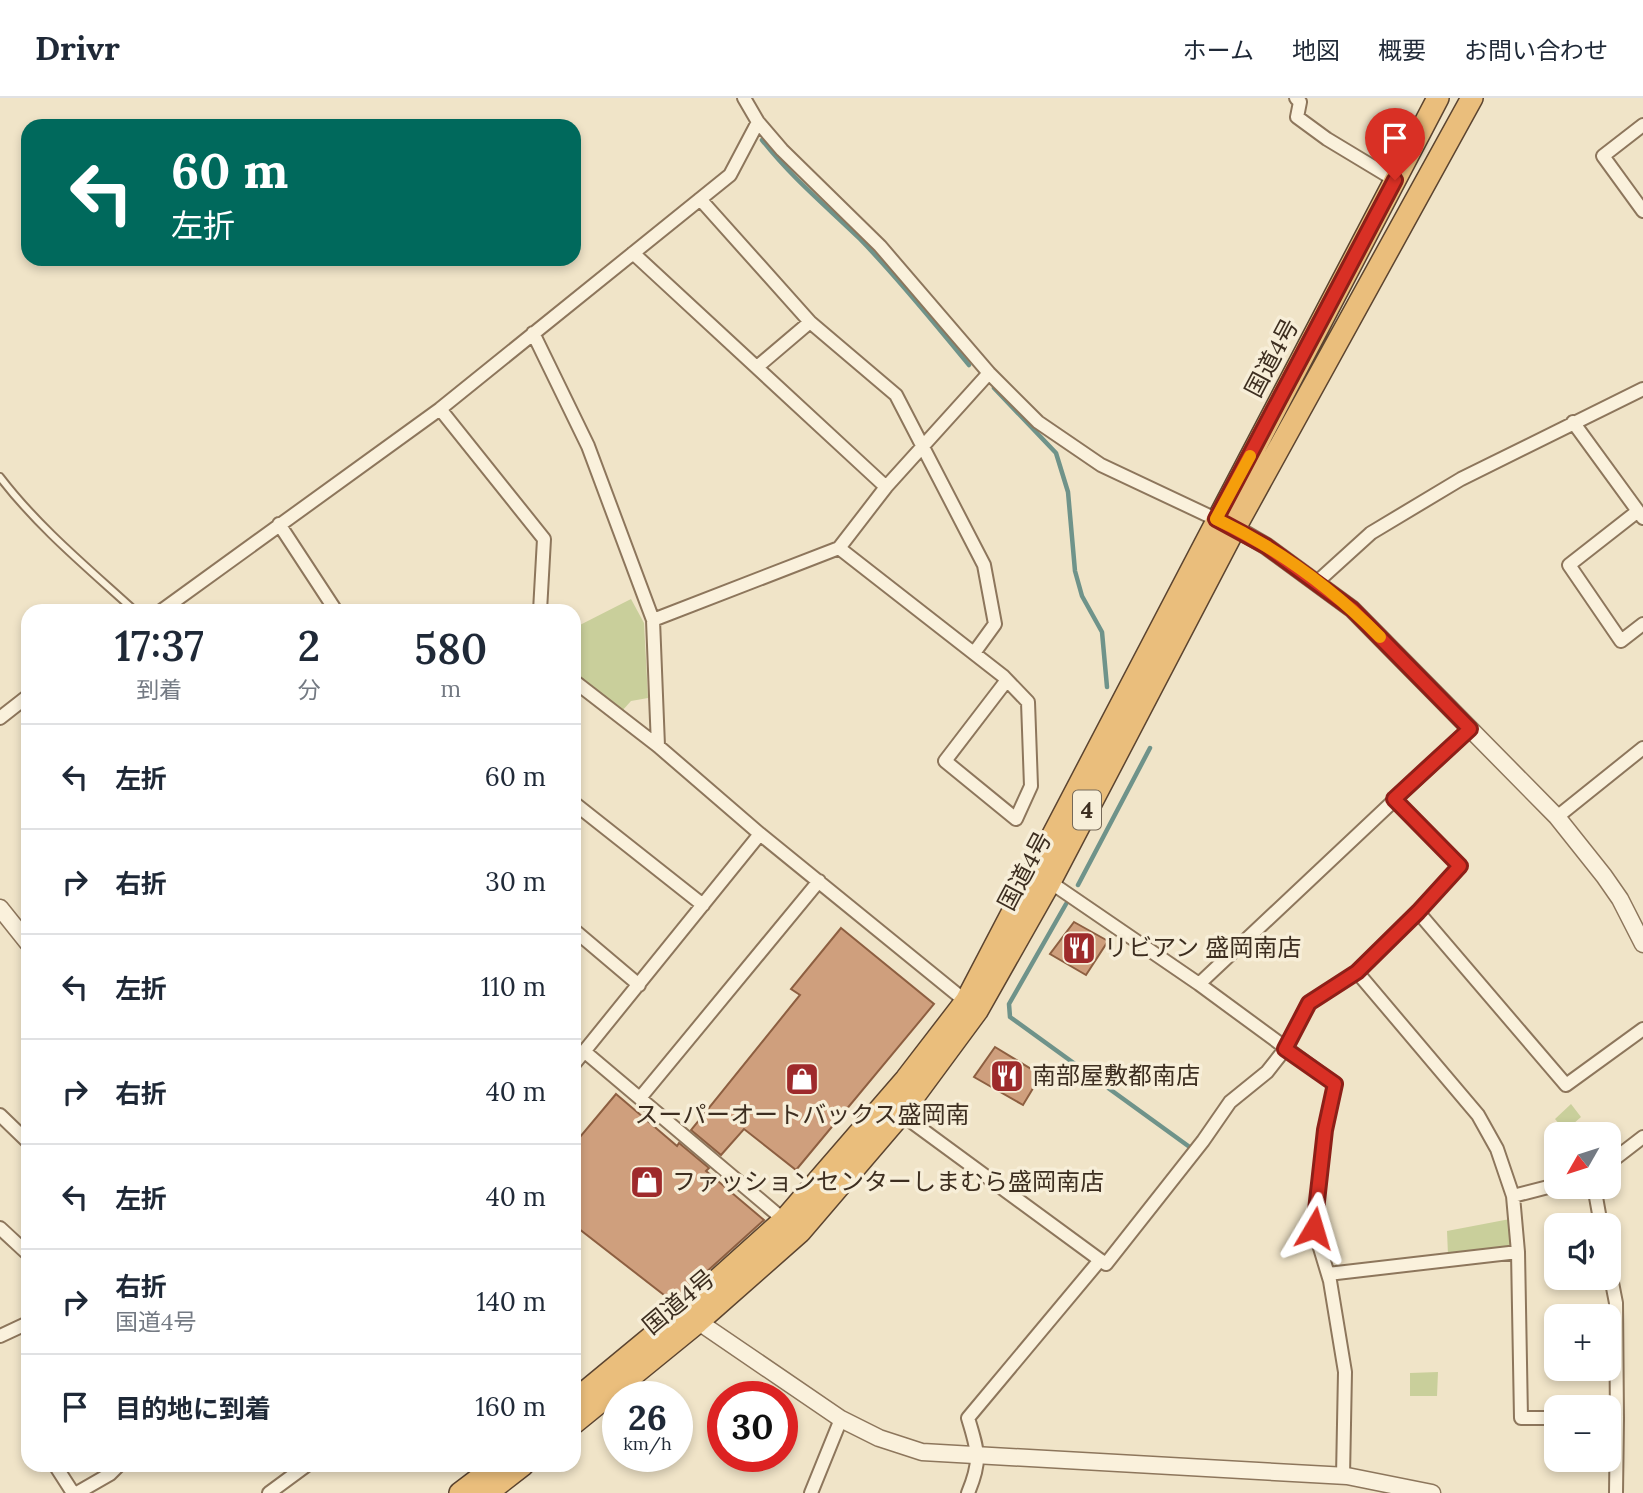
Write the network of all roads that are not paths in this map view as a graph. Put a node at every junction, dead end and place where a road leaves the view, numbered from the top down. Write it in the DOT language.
graph roads {
  1 [pos="744,98"];
  2 [pos="1296,98"];
  3 [pos="1438,98"];
  4 [pos="1472,98"];
  5 [pos="758,121"];
  6 [pos="1643,125"];
  7 [pos="1395,180"];
  8 [pos="701,199"];
  9 [pos="1643,211"];
  10 [pos="633,253"];
  11 [pos="810,322"];
  12 [pos="533,333"];
  13 [pos="757,367"];
  14 [pos="989,373"];
  15 [pos="1643,389"];
  16 [pos="440,409"];
  17 [pos="1573,422"];
  18 [pos="923,446"];
  19 [pos="0,477"];
  20 [pos="886,486"];
  21 [pos="1640,515"];
  22 [pos="279,524"];
  23 [pos="1226,524"];
  24 [pos="839,548"];
  25 [pos="1317,582"];
  26 [pos="127,604"];
  27 [pos="170,604"];
  28 [pos="331,604"];
  29 [pos="540,604"];
  30 [pos="653,620"];
  31 [pos="1643,624"];
  32 [pos="974,653"];
  33 [pos="1007,680"];
  34 [pos="581,686"];
  35 [pos="21,702"];
  36 [pos="0,718"];
  37 [pos="1470,729"];
  38 [pos="658,746"];
  39 [pos="1643,748"];
  40 [pos="1394,799"];
  41 [pos="581,809"];
  42 [pos="1557,817"];
  43 [pos="760,834"];
  44 [pos="819,881"];
  45 [pos="1050,882"];
  46 [pos="703,905"];
  47 [pos="0,908"];
  48 [pos="1418,912"];
  49 [pos="21,934"];
  50 [pos="581,936"];
  51 [pos="1643,944"];
  52 [pos="1357,972"];
  53 [pos="1199,984"];
  54 [pos="639,985"];
  55 [pos="972,1006"];
  56 [pos="1643,1029"];
  57 [pos="1285,1049"];
  58 [pos="585,1052"];
  59 [pos="581,1056"];
  60 [pos="640,1098"];
  61 [pos="901,1114"];
  62 [pos="0,1115"];
  63 [pos="21,1135"];
  64 [pos="1643,1137"];
  65 [pos="1621,1154"];
  66 [pos="1544,1188"];
  67 [pos="1513,1196"];
  68 [pos="784,1220"];
  69 [pos="0,1228"];
  70 [pos="21,1248"];
  71 [pos="1518,1252"];
  72 [pos="1100,1260"];
  73 [pos="1328,1274"];
  74 [pos="1613,1290"];
  75 [pos="690,1316"];
  76 [pos="21,1326"];
  77 [pos="0,1336"];
  78 [pos="1614,1395"];
  79 [pos="581,1396"];
  80 [pos="581,1417"];
  81 [pos="1544,1418"];
  82 [pos="841,1419"];
  83 [pos="978,1455"];
  84 [pos="60,1472"];
  85 [pos="112,1472"];
  86 [pos="298,1472"];
  87 [pos="1615,1472"];
  88 [pos="1343,1475"];
  89 [pos="497,1477"];
  90 [pos="75,1493"];
  91 [pos="269,1493"];
  92 [pos="460,1493"];
  93 [pos="811,1493"];
  94 [pos="968,1493"];
  95 [pos="1433,1493"];
  96 [pos="1616,1493"];
  1 -- 5 [label="street"];
  2 -- 7 [label="street"];
  3 -- 7 [label="highway, 国道4号 / 4"];
  4 -- 23 [label="highway, 国道4号 / 4"];
  5 -- 8 [label="street"];
  5 -- 14 [label="street"];
  6 -- 9 [label="street"];
  7 -- 23 [label="highway, 国道4号 / 4"];
  8 -- 10 [label="street"];
  8 -- 11 [label="street"];
  10 -- 12 [label="street"];
  10 -- 13 [label="street"];
  11 -- 13 [label="street"];
  11 -- 18 [label="street"];
  12 -- 16 [label="street"];
  12 -- 30 [label="street"];
  13 -- 20 [label="street"];
  14 -- 18 [label="street"];
  14 -- 23 [label="street"];
  15 -- 17 [label="street"];
  16 -- 22 [label="street"];
  16 -- 29 [label="street"];
  17 -- 21 [label="street"];
  17 -- 25 [label="street"];
  18 -- 20 [label="street"];
  18 -- 32 [label="street"];
  19 -- 26 [label="lane"];
  20 -- 24 [label="street"];
  21 -- 31 [label="street"];
  22 -- 27 [label="street"];
  22 -- 28 [label="street"];
  23 -- 25 [label="street"];
  23 -- 45 [label="highway, 国道4号 / 4"];
  23 -- 55 [label="highway, 国道4号 / 4"];
  24 -- 30 [label="street"];
  24 -- 32 [label="street"];
  25 -- 37 [label="street"];
  30 -- 38 [label="street"];
  32 -- 33 [label="street"];
  33 -- 33 [label="street"];
  34 -- 38 [label="street"];
  35 -- 36 [label="street"];
  37 -- 40 [label="street"];
  37 -- 42 [label="street"];
  38 -- 43 [label="street"];
  39 -- 42 [label="street"];
  40 -- 48 [label="street"];
  40 -- 53 [label="street"];
  41 -- 46 [label="street"];
  42 -- 51 [label="street"];
  43 -- 44 [label="street"];
  43 -- 46 [label="street"];
  44 -- 55 [label="street"];
  44 -- 60 [label="street"];
  45 -- 53 [label="street"];
  45 -- 55 [label="highway, 国道4号 / 4"];
  46 -- 54 [label="street"];
  47 -- 49 [label="street"];
  48 -- 52 [label="street"];
  48 -- 56 [label="street"];
  50 -- 54 [label="street"];
  52 -- 57 [label="street"];
  52 -- 67 [label="street"];
  53 -- 57 [label="street"];
  54 -- 58 [label="street"];
  55 -- 61 [label="highway, 国道4号 / 4"];
  55 -- 68 [label="highway, 国道4号 / 4"];
  57 -- 72 [label="street"];
  57 -- 73 [label="street"];
  58 -- 59 [label="street"];
  58 -- 60 [label="street"];
  60 -- 68 [label="street"];
  61 -- 72 [label="street"];
  61 -- 75 [label="highway, 国道4号 / 4"];
  62 -- 63 [label="street"];
  64 -- 65 [label="street"];
  66 -- 67 [label="street"];
  67 -- 71 [label="street"];
  68 -- 75 [label="highway, 国道4号 / 4"];
  69 -- 70 [label="street"];
  71 -- 73 [label="street"];
  71 -- 81 [label="street"];
  72 -- 83 [label="street"];
  73 -- 88 [label="street"];
  74 -- 78 [label="street"];
  75 -- 79 [label="highway, 国道4号 / 4"];
  75 -- 80 [label="highway, 国道4号 / 4"];
  75 -- 82 [label="street"];
  76 -- 77 [label="street"];
  82 -- 83 [label="street"];
  82 -- 93 [label="street"];
  83 -- 88 [label="street"];
  83 -- 94 [label="street"];
  84 -- 90 [label="street"];
  85 -- 90 [label="street"];
  86 -- 91 [label="street"];
  87 -- 96 [label="street"];
  88 -- 95 [label="street"];
  89 -- 92 [label="highway"];
}
